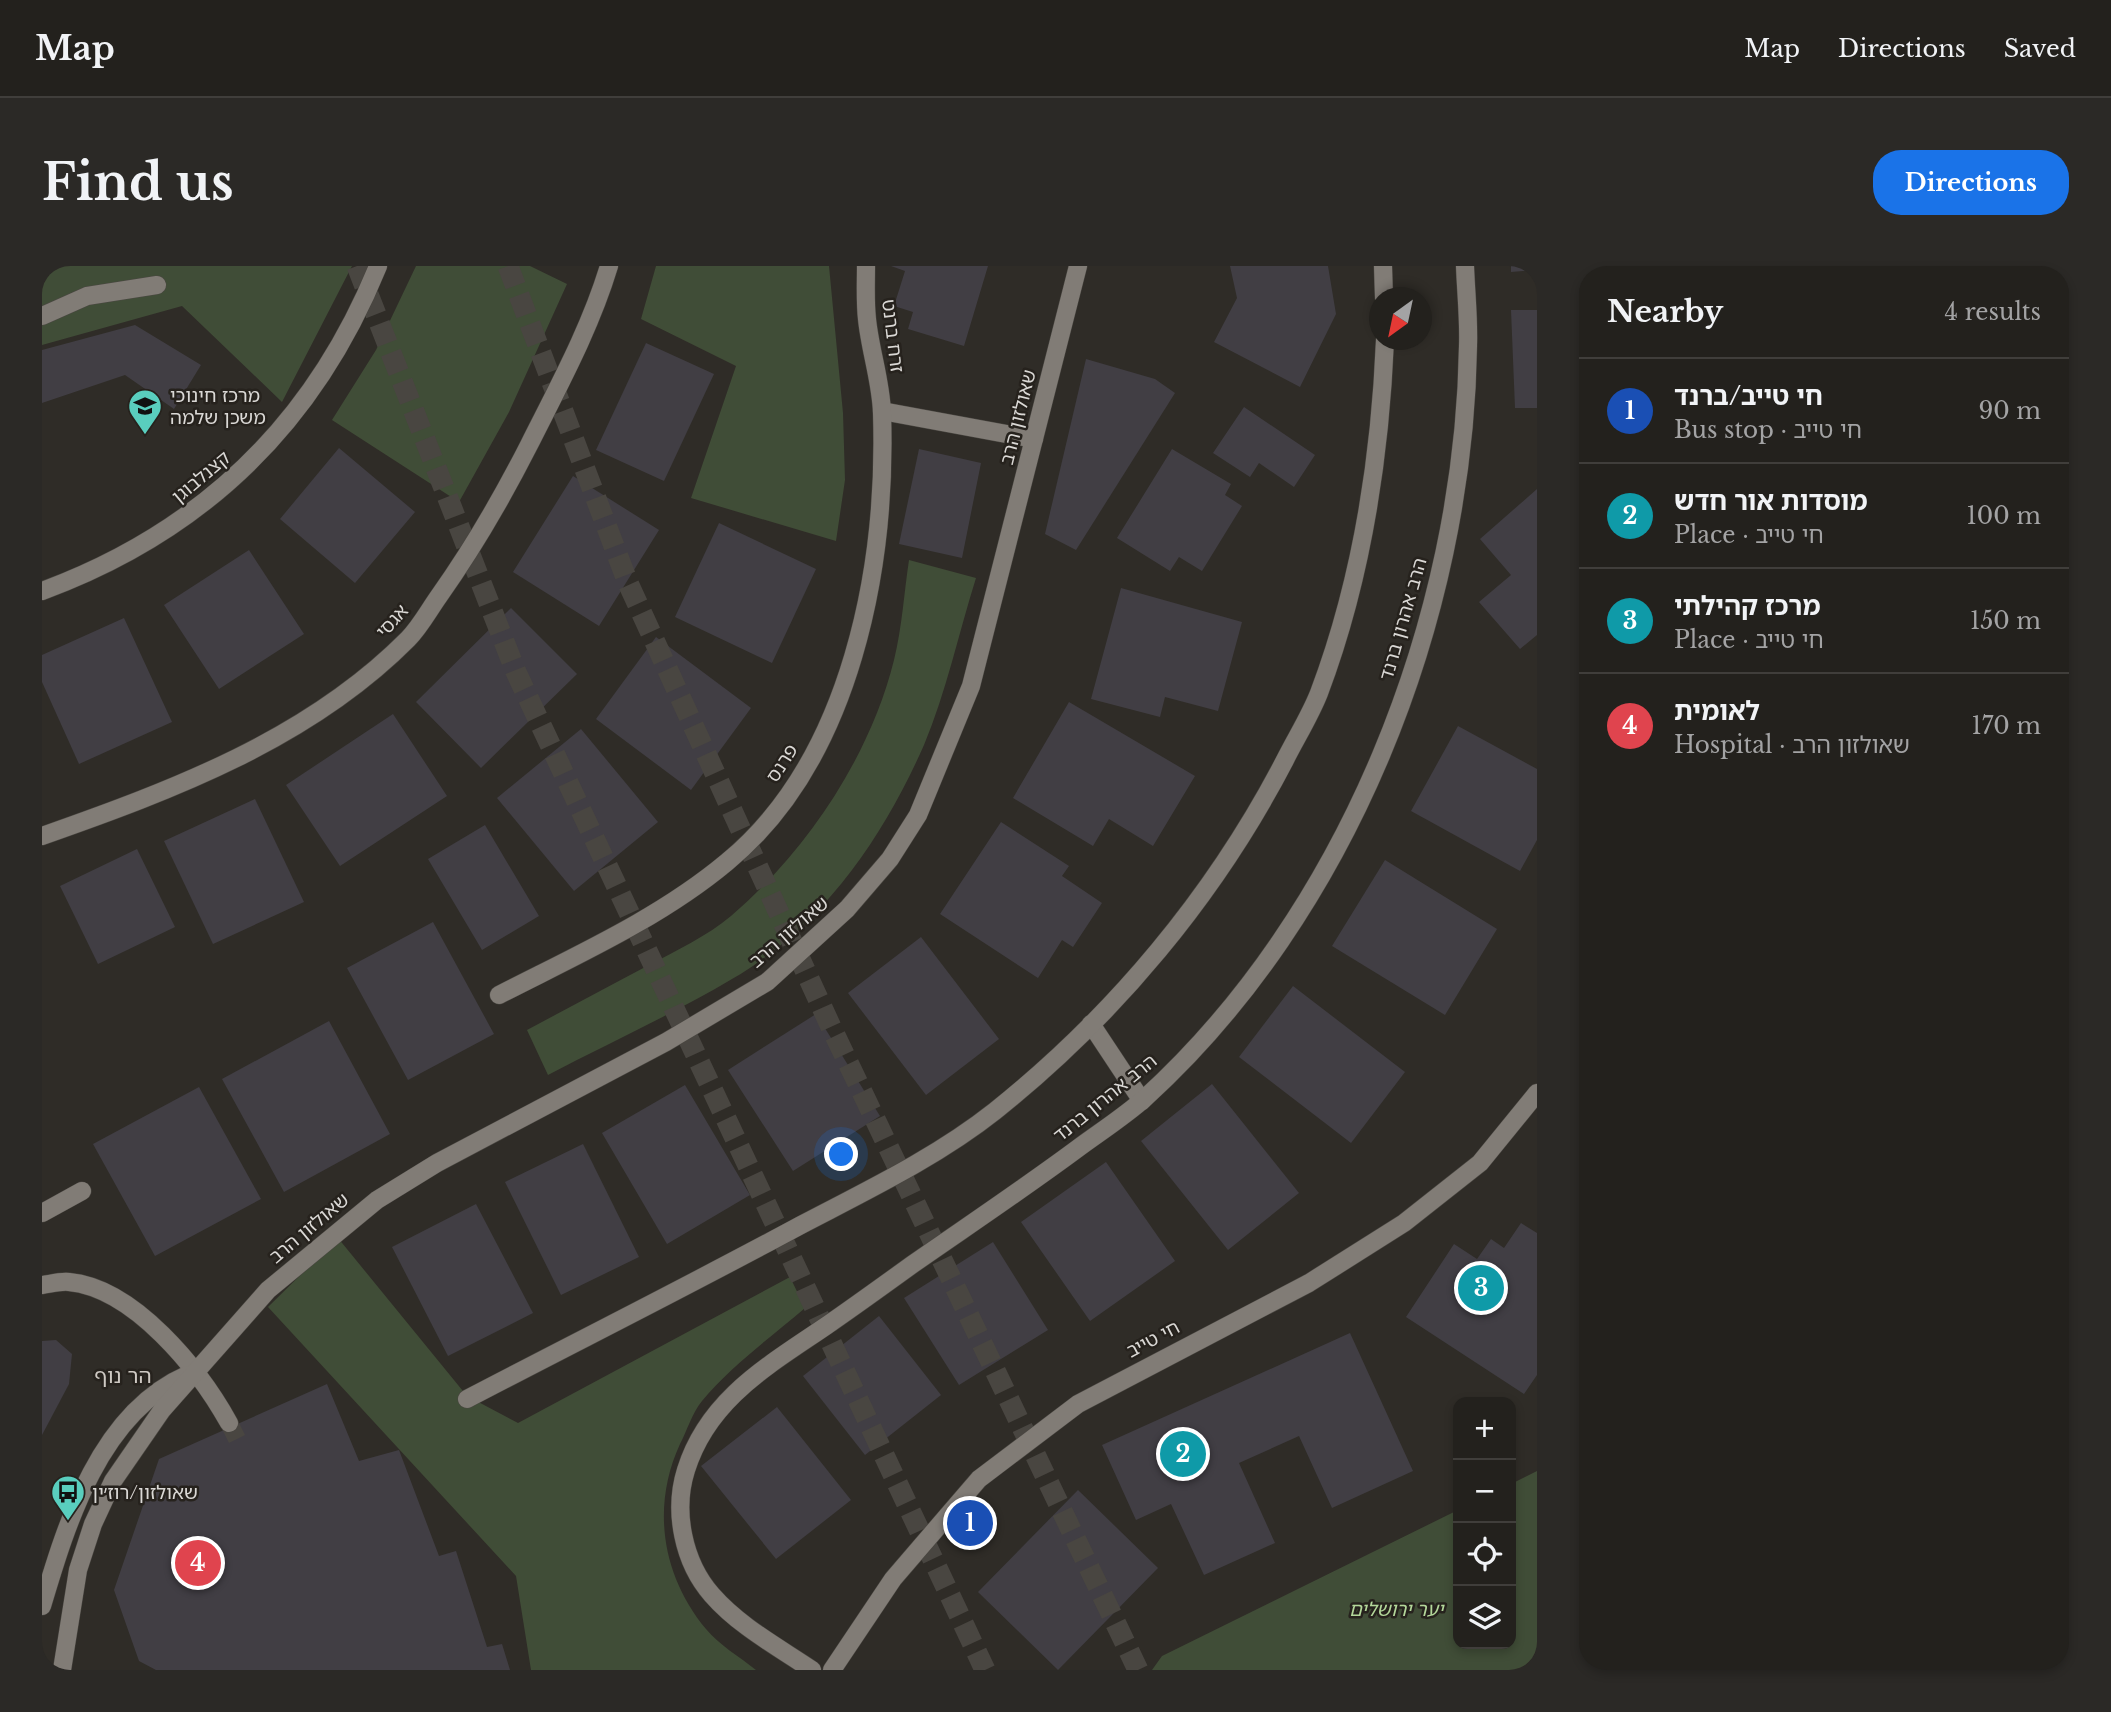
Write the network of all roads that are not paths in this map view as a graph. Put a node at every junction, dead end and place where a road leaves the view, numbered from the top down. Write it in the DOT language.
graph roads {
  1 [pos="378,266"];
  2 [pos="609,266"];
  3 [pos="866,266"];
  4 [pos="1078,266"];
  5 [pos="1383,266"];
  6 [pos="1465,266"];
  7 [pos="157,285"];
  8 [pos="1384,287"];
  9 [pos="42,316"];
  10 [pos="1384,350"];
  11 [pos="882,411"];
  12 [pos="1034,439"];
  13 [pos="42,591"];
  14 [pos="42,836"];
  15 [pos="499,995"];
  16 [pos="1091,1024"];
  17 [pos="1537,1093"];
  18 [pos="1142,1101"];
  19 [pos="82,1191"];
  20 [pos="42,1213"];
  21 [pos="42,1285"];
  22 [pos="193,1372"];
  23 [pos="467,1399"];
  24 [pos="229,1423"];
  25 [pos="42,1606"];
  26 [pos="62,1670"];
  27 [pos="812,1670"];
  28 [pos="832,1670"];
  1 -- 13 [label="street, קצנלבוגן"];
  2 -- 14 [label="street, אגסי"];
  3 -- 11 [label="street, זרח ברנט"];
  4 -- 12 [label="street, שאולזון הרב"];
  5 -- 8 [label="street"];
  6 -- 18 [label="street, הרב אהרון ברנד"];
  7 -- 9 [label="street"];
  10 -- 16 [label="street"];
  11 -- 12 [label="street"];
  11 -- 15 [label="street, פרנס"];
  12 -- 22 [label="street, שאולזון הרב"];
  16 -- 18 [label="street"];
  16 -- 23 [label="street"];
  17 -- 28 [label="street, חי טייב"];
  18 -- 27 [label="street, הרב אהרון ברנד"];
  19 -- 20 [label="street"];
  21 -- 22 [label="street"];
  22 -- 24 [label="street"];
  22 -- 25 [label="street, שאולזון הרב"];
  22 -- 26 [label="street, שאולזון הרב"];
}
